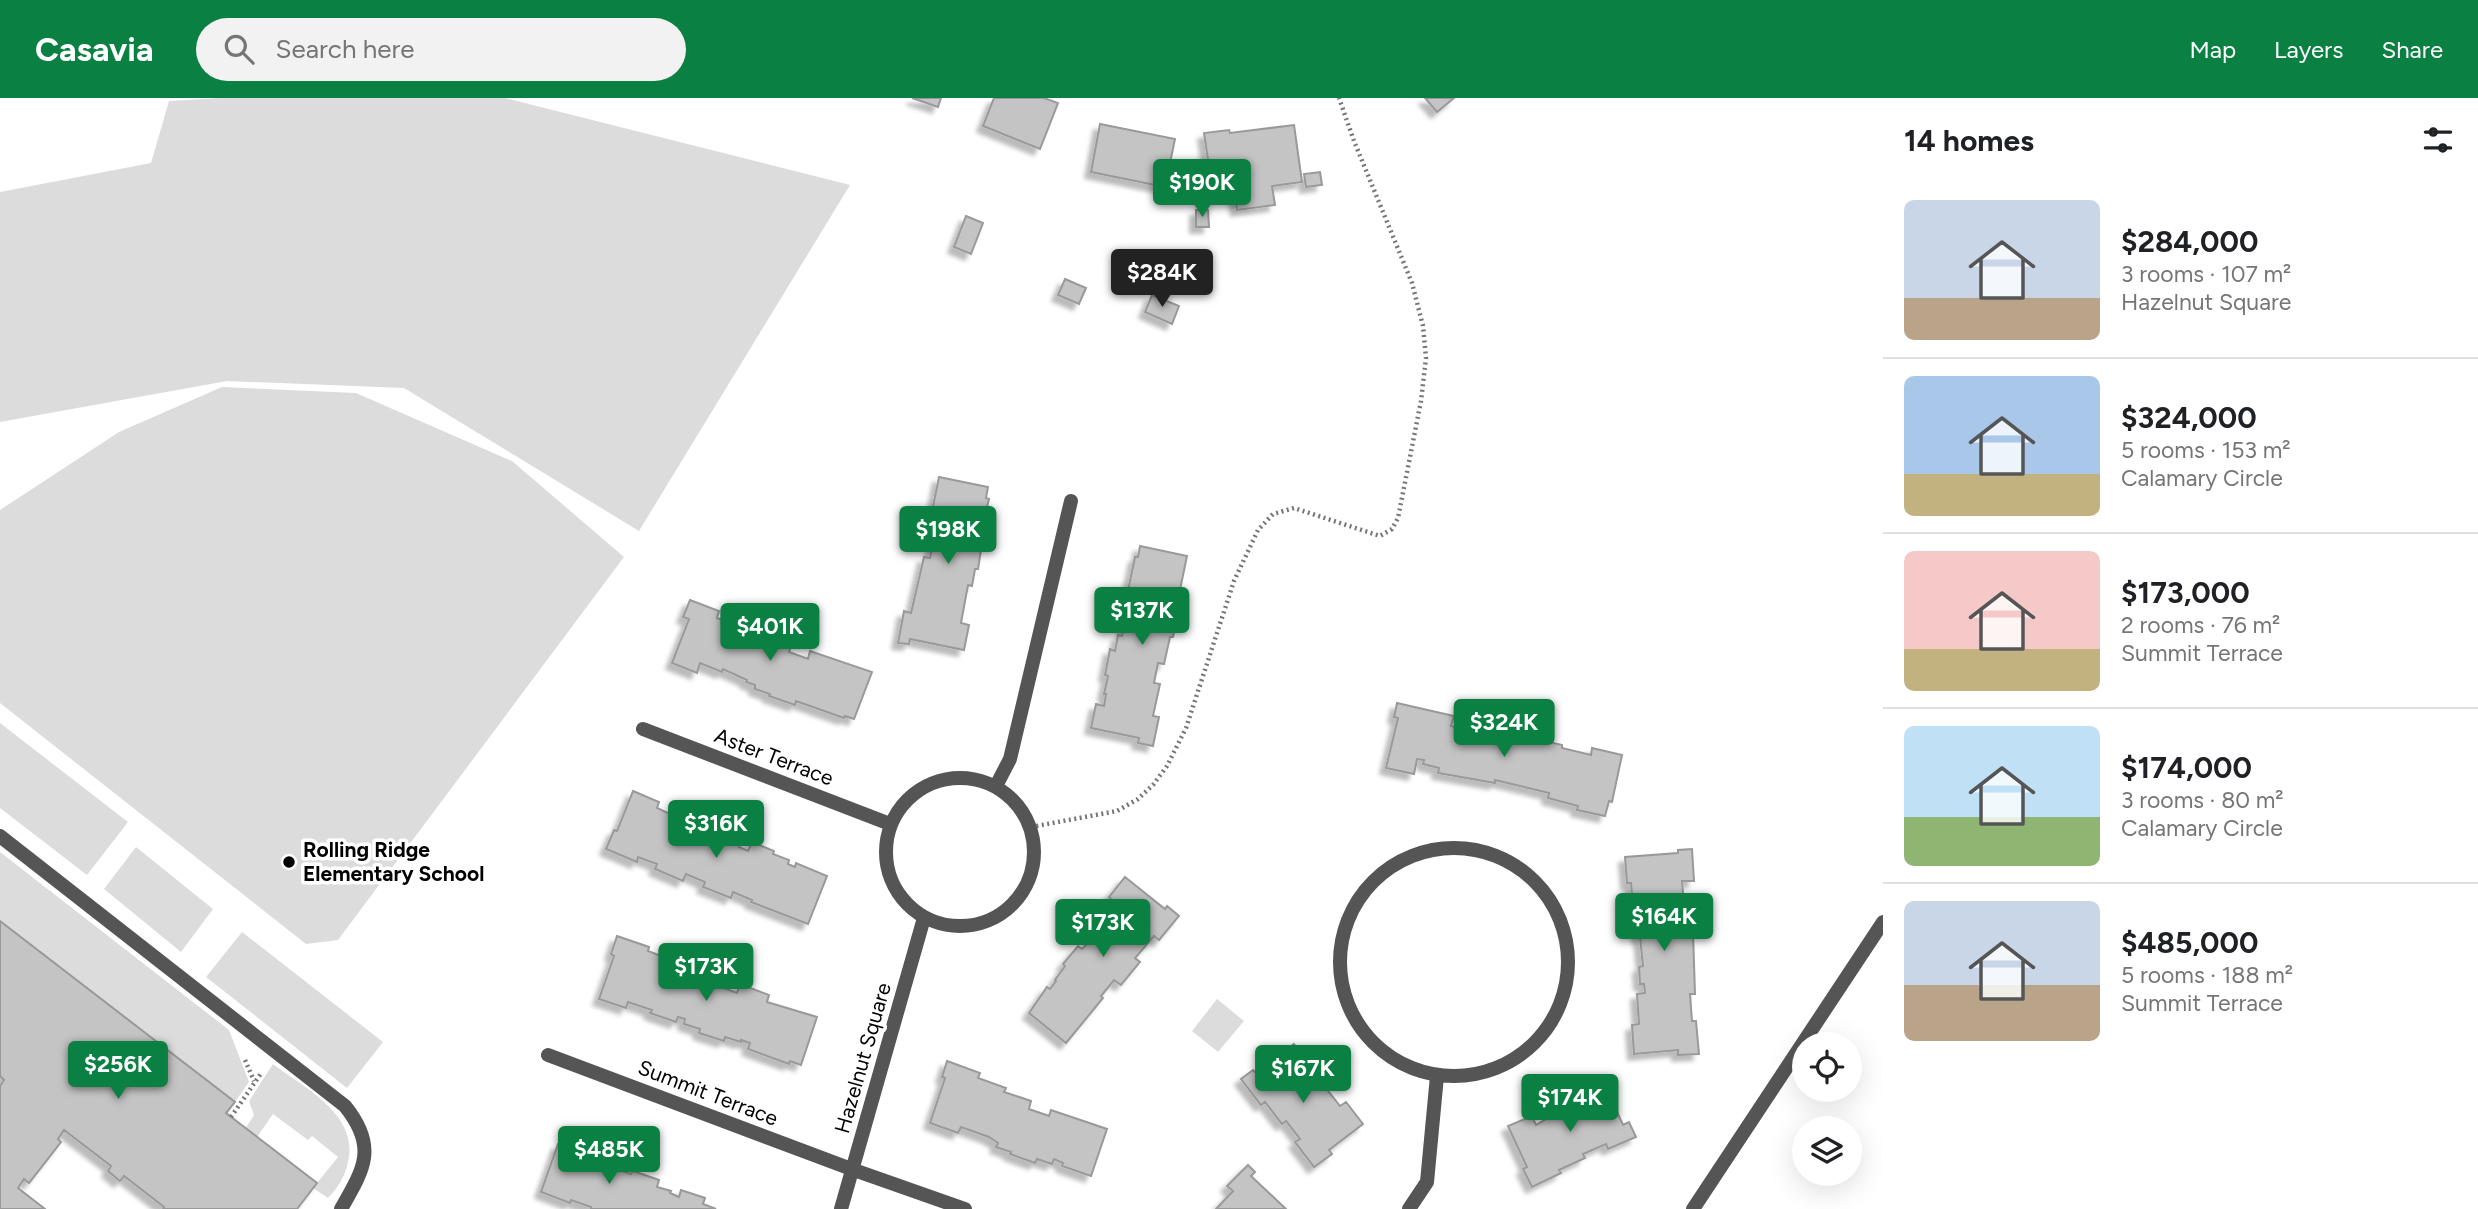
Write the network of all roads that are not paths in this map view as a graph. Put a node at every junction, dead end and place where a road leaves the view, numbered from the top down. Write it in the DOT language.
graph roads {
  1 [pos="1071,501"];
  2 [pos="643,729"];
  3 [pos="996,786"];
  4 [pos="890,824"];
  5 [pos="0,836"];
  6 [pos="924,918"];
  7 [pos="1883,922"];
  8 [pos="548,1055"];
  9 [pos="1437,1076"];
  10 [pos="854,1170"];
  11 [pos="341,1209"];
  12 [pos="841,1209"];
  13 [pos="965,1209"];
  14 [pos="1409,1209"];
  15 [pos="1693,1209"];
  1 -- 3 [label="street"];
  2 -- 4 [label="street, Aster Terrace"];
  3 -- 4 [label="street"];
  3 -- 6 [label="street"];
  4 -- 6 [label="street"];
  5 -- 11 [label="street"];
  6 -- 10 [label="street, Hazelnut Square"];
  7 -- 15 [label="street"];
  8 -- 10 [label="street, Summit Terrace"];
  9 -- 9 [label="street"];
  9 -- 14 [label="street"];
  10 -- 12 [label="street, Hazelnut Square"];
  10 -- 13 [label="street, Summit Terrace"];
}
